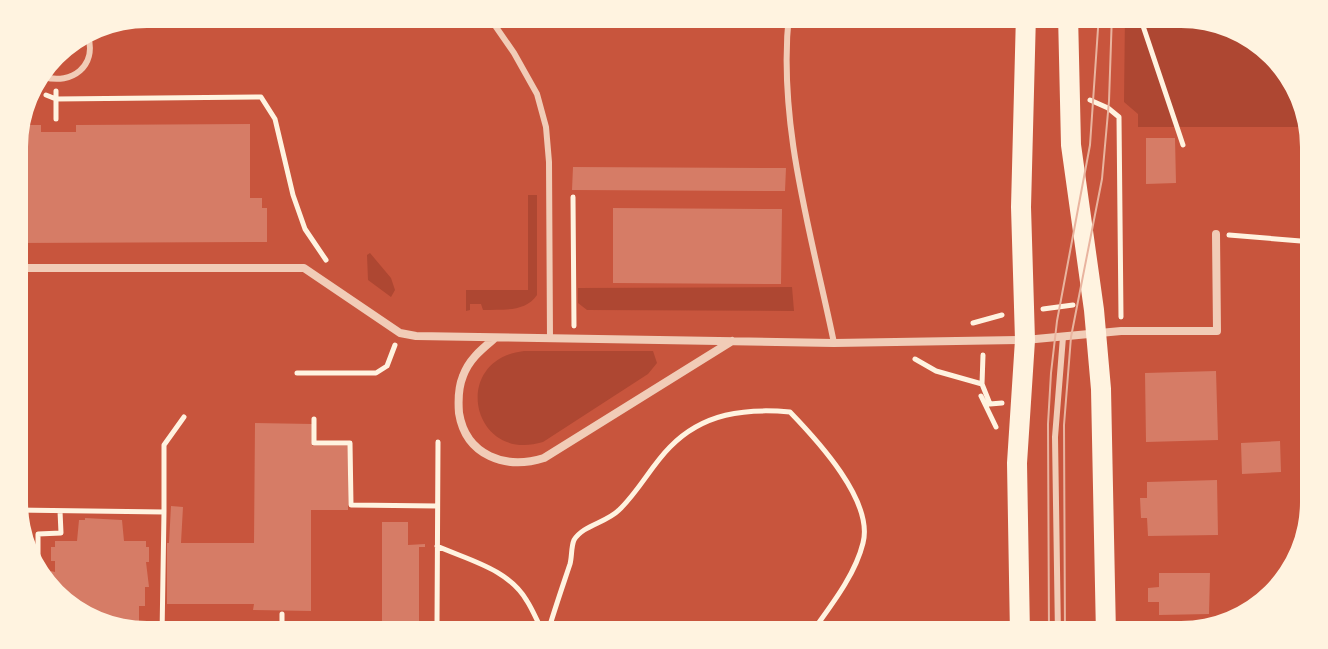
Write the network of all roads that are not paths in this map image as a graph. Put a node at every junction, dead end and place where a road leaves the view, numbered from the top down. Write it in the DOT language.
graph roads {
  1 [pos="497,28"];
  2 [pos="788,28"];
  3 [pos="1026,28"];
  4 [pos="1068,28"];
  5 [pos="89,44"];
  6 [pos="50,79"];
  7 [pos="1216,234"];
  8 [pos="28,268"];
  9 [pos="1096,334"];
  10 [pos="495,337"];
  11 [pos="1063,337"];
  12 [pos="550,338"];
  13 [pos="1025,340"];
  14 [pos="732,341"];
  15 [pos="834,343"];
  16 [pos="1020,621"];
  17 [pos="1058,621"];
  18 [pos="1106,621"];
  1 -- 12 [label="lane"];
  2 -- 15 [label="lane"];
  3 -- 13 [label="main road"];
  4 -- 9 [label="main road"];
  5 -- 6 [label="lane"];
  7 -- 9 [label="street"];
  8 -- 10 [label="street"];
  9 -- 11 [label="street"];
  9 -- 18 [label="main road"];
  10 -- 12 [label="street"];
  10 -- 14 [label="street"];
  11 -- 13 [label="street"];
  11 -- 17 [label="lane"];
  12 -- 14 [label="street"];
  13 -- 15 [label="street"];
  13 -- 16 [label="main road"];
  14 -- 15 [label="street"];
}
